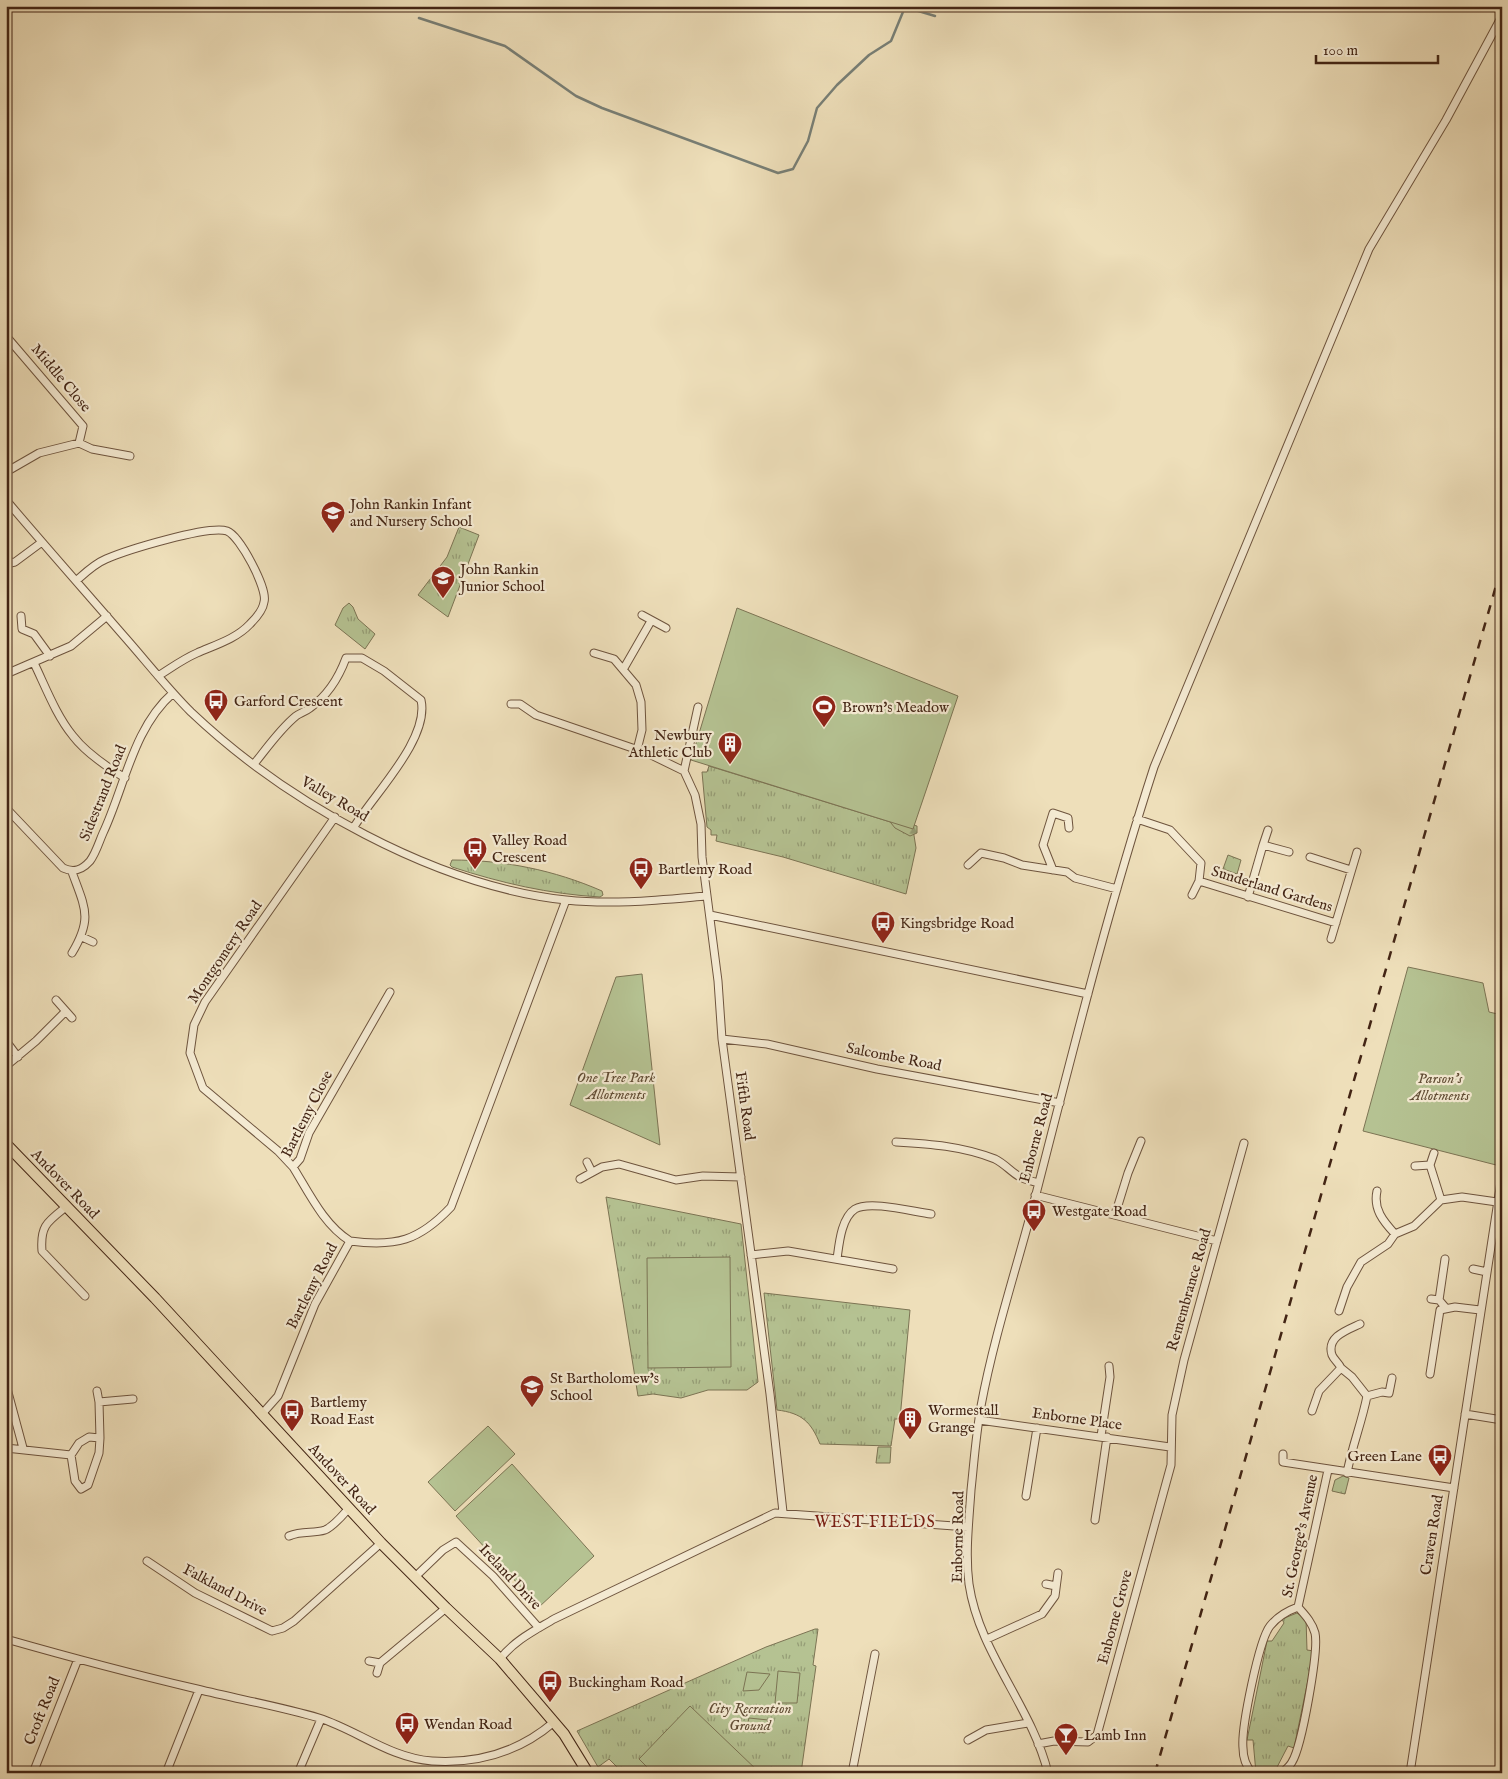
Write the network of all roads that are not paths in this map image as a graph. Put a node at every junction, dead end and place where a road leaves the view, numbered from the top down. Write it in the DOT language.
graph roads {
  1 [pos="1502,16"];
  2 [pos="6,336"];
  3 [pos="79,443"];
  4 [pos="130,456"];
  5 [pos="6,472"];
  6 [pos="6,500"];
  7 [pos="42,542"];
  8 [pos="6,564"];
  9 [pos="76,581"];
  10 [pos="642,615"];
  11 [pos="21,616"];
  12 [pos="107,616"];
  13 [pos="651,621"];
  14 [pos="666,628"];
  15 [pos="594,653"];
  16 [pos="50,656"];
  17 [pos="34,663"];
  18 [pos="624,668"];
  19 [pos="6,674"];
  20 [pos="158,676"];
  21 [pos="173,693"];
  22 [pos="511,704"];
  23 [pos="698,707"];
  24 [pos="637,750"];
  25 [pos="254,764"];
  26 [pos="684,771"];
  27 [pos="125,778"];
  28 [pos="6,808"];
  29 [pos="335,817"];
  30 [pos="1137,819"];
  31 [pos="354,827"];
  32 [pos="1069,828"];
  33 [pos="1268,830"];
  34 [pos="1263,845"];
  35 [pos="1289,852"];
  36 [pos="1356,852"];
  37 [pos="1310,857"];
  38 [pos="968,865"];
  39 [pos="1053,870"];
  40 [pos="1351,870"];
  41 [pos="72,872"];
  42 [pos="1199,881"];
  43 [pos="1117,889"];
  44 [pos="1192,894"];
  45 [pos="706,896"];
  46 [pos="1248,896"];
  47 [pos="566,900"];
  48 [pos="710,916"];
  49 [pos="1336,923"];
  50 [pos="82,937"];
  51 [pos="1331,939"];
  52 [pos="93,942"];
  53 [pos="72,953"];
  54 [pos="390,992"];
  55 [pos="1088,994"];
  56 [pos="56,1000"];
  57 [pos="65,1012"];
  58 [pos="72,1018"];
  59 [pos="722,1039"];
  60 [pos="6,1041"];
  61 [pos="18,1056"];
  62 [pos="6,1066"];
  63 [pos="1060,1102"];
  64 [pos="1141,1141"];
  65 [pos="896,1142"];
  66 [pos="1244,1143"];
  67 [pos="6,1144"];
  68 [pos="1434,1153"];
  69 [pos="587,1162"];
  70 [pos="1415,1166"];
  71 [pos="1430,1166"];
  72 [pos="293,1167"];
  73 [pos="592,1172"];
  74 [pos="1502,1174"];
  75 [pos="741,1177"];
  76 [pos="580,1179"];
  77 [pos="1038,1183"];
  78 [pos="1377,1191"];
  79 [pos="1035,1195"];
  80 [pos="1499,1199"];
  81 [pos="1441,1200"];
  82 [pos="66,1207"];
  83 [pos="931,1214"];
  84 [pos="1115,1215"];
  85 [pos="1395,1234"];
  86 [pos="350,1241"];
  87 [pos="1217,1241"];
  88 [pos="750,1255"];
  89 [pos="837,1259"];
  90 [pos="1445,1259"];
  91 [pos="893,1269"];
  92 [pos="1473,1269"];
  93 [pos="1486,1272"];
  94 [pos="85,1296"];
  95 [pos="1431,1299"];
  96 [pos="1439,1300"];
  97 [pos="1445,1307"];
  98 [pos="1480,1310"];
  99 [pos="1339,1311"];
  100 [pos="1360,1324"];
  101 [pos="1109,1366"];
  102 [pos="1341,1368"];
  103 [pos="1430,1374"];
  104 [pos="1392,1378"];
  105 [pos="6,1385"];
  106 [pos="97,1391"];
  107 [pos="1367,1396"];
  108 [pos="133,1399"];
  109 [pos="99,1402"];
  110 [pos="1312,1411"];
  111 [pos="262,1414"];
  112 [pos="1465,1414"];
  113 [pos="979,1420"];
  114 [pos="1502,1420"];
  115 [pos="1037,1428"];
  116 [pos="1104,1436"];
  117 [pos="100,1438"];
  118 [pos="1170,1447"];
  119 [pos="6,1448"];
  120 [pos="23,1448"];
  121 [pos="1283,1454"];
  122 [pos="71,1455"];
  123 [pos="1328,1470"];
  124 [pos="1347,1473"];
  125 [pos="1454,1488"];
  126 [pos="1026,1496"];
  127 [pos="349,1508"];
  128 [pos="783,1512"];
  129 [pos="1095,1520"];
  130 [pos="968,1526"];
  131 [pos="289,1536"];
  132 [pos="381,1543"];
  133 [pos="147,1561"];
  134 [pos="1058,1573"];
  135 [pos="415,1577"];
  136 [pos="1046,1584"];
  137 [pos="1056,1586"];
  138 [pos="1298,1607"];
  139 [pos="446,1608"];
  140 [pos="538,1628"];
  141 [pos="6,1639"];
  142 [pos="987,1639"];
  143 [pos="875,1654"];
  144 [pos="78,1659"];
  145 [pos="500,1659"];
  146 [pos="370,1661"];
  147 [pos="380,1663"];
  148 [pos="377,1673"];
  149 [pos="199,1690"];
  150 [pos="321,1719"];
  151 [pos="554,1722"];
  152 [pos="1028,1723"];
  153 [pos="968,1740"];
  154 [pos="1038,1744"];
  155 [pos="32,1773"];
  156 [pos="166,1773"];
  157 [pos="298,1773"];
  158 [pos="588,1773"];
  159 [pos="852,1773"];
  160 [pos="1048,1773"];
  161 [pos="1252,1773"];
  162 [pos="1282,1773"];
  163 [pos="1410,1773"];
  1 -- 30 [label="street, Enborne Road"];
  2 -- 3 [label="street, Middle Close"];
  3 -- 4 [label="street"];
  3 -- 5 [label="street"];
  6 -- 7 [label="street, Valley Road"];
  7 -- 8 [label="street"];
  7 -- 9 [label="street, Valley Road"];
  9 -- 12 [label="street, Valley Road"];
  9 -- 20 [label="street"];
  10 -- 13 [label="street"];
  11 -- 16 [label="street"];
  12 -- 16 [label="street"];
  12 -- 20 [label="street, Valley Road"];
  13 -- 14 [label="street"];
  13 -- 18 [label="street"];
  15 -- 18 [label="street"];
  16 -- 17 [label="street"];
  17 -- 19 [label="street"];
  17 -- 27 [label="street"];
  18 -- 24 [label="street"];
  20 -- 21 [label="street, Valley Road"];
  21 -- 25 [label="street, Valley Road"];
  21 -- 27 [label="street, Sidestrand Road"];
  22 -- 24 [label="street"];
  23 -- 26 [label="street"];
  24 -- 26 [label="street"];
  25 -- 29 [label="street, Valley Road"];
  25 -- 31 [label="street"];
  26 -- 45 [label="street, Fifth Road"];
  27 -- 41 [label="street, Sidestrand Road"];
  28 -- 41 [label="street"];
  29 -- 31 [label="street, Valley Road"];
  29 -- 72 [label="street, Montgomery Road"];
  30 -- 42 [label="street, Sunderland Gardens"];
  30 -- 43 [label="street, Enborne Road"];
  31 -- 47 [label="street, Valley Road"];
  32 -- 39 [label="street"];
  33 -- 34 [label="street"];
  34 -- 35 [label="street"];
  34 -- 46 [label="street"];
  36 -- 40 [label="street, Sunderland Gardens"];
  37 -- 40 [label="street"];
  38 -- 39 [label="street"];
  39 -- 43 [label="street"];
  40 -- 49 [label="street, Sunderland Gardens"];
  41 -- 50 [label="street"];
  42 -- 44 [label="street, Sunderland Gardens"];
  42 -- 46 [label="street, Sunderland Gardens"];
  43 -- 55 [label="street, Enborne Road"];
  45 -- 47 [label="street, Valley Road"];
  45 -- 48 [label="street, Fifth Road"];
  46 -- 49 [label="street, Sunderland Gardens"];
  47 -- 86 [label="street, Bartlemy Road"];
  48 -- 55 [label="street"];
  48 -- 59 [label="street, Fifth Road"];
  49 -- 51 [label="street, Sunderland Gardens"];
  50 -- 52 [label="street"];
  50 -- 53 [label="street"];
  54 -- 72 [label="street, Bartlemy Close"];
  55 -- 63 [label="street, Enborne Road"];
  56 -- 57 [label="street"];
  57 -- 58 [label="street"];
  57 -- 61 [label="street"];
  59 -- 63 [label="street, Salcombe Road"];
  59 -- 75 [label="street, Fifth Road"];
  60 -- 61 [label="street"];
  61 -- 62 [label="street"];
  63 -- 77 [label="street, Enborne Road"];
  64 -- 84 [label="street"];
  65 -- 77 [label="street"];
  66 -- 87 [label="street, Remembrance Road"];
  67 -- 82 [label="main road, Andover Road"];
  68 -- 71 [label="street"];
  69 -- 73 [label="street"];
  70 -- 71 [label="street"];
  71 -- 81 [label="street"];
  72 -- 86 [label="street, Bartlemy Close"];
  73 -- 75 [label="street"];
  73 -- 76 [label="street"];
  74 -- 80 [label="street, Craven Road"];
  75 -- 88 [label="street, Fifth Road"];
  77 -- 79 [label="street, Enborne Road"];
  78 -- 85 [label="street"];
  79 -- 84 [label="street"];
  79 -- 113 [label="street, Enborne Road"];
  80 -- 81 [label="street"];
  80 -- 93 [label="street, Craven Road"];
  81 -- 85 [label="street"];
  82 -- 94 [label="street"];
  82 -- 111 [label="main road, Andover Road"];
  83 -- 89 [label="street"];
  84 -- 87 [label="street"];
  85 -- 99 [label="street"];
  86 -- 111 [label="street, Bartlemy Road"];
  87 -- 118 [label="street, Remembrance Road"];
  88 -- 89 [label="street"];
  88 -- 128 [label="street, Fifth Road"];
  89 -- 91 [label="street"];
  90 -- 96 [label="street"];
  92 -- 93 [label="street"];
  93 -- 98 [label="street, Craven Road"];
  95 -- 96 [label="street"];
  96 -- 97 [label="street"];
  97 -- 98 [label="street"];
  97 -- 103 [label="street"];
  98 -- 112 [label="street, Craven Road"];
  100 -- 102 [label="street"];
  101 -- 116 [label="street"];
  102 -- 107 [label="street"];
  102 -- 110 [label="street"];
  104 -- 107 [label="street"];
  105 -- 120 [label="street"];
  106 -- 109 [label="street"];
  107 -- 124 [label="street"];
  108 -- 109 [label="street"];
  109 -- 117 [label="street"];
  111 -- 127 [label="main road, Andover Road"];
  112 -- 114 [label="street"];
  112 -- 125 [label="street, Craven Road"];
  113 -- 115 [label="street, Enborne Place"];
  113 -- 130 [label="street, Enborne Road"];
  115 -- 116 [label="street, Enborne Place"];
  115 -- 126 [label="street"];
  116 -- 118 [label="street, Enborne Place"];
  116 -- 129 [label="street"];
  117 -- 122 [label="street"];
  117 -- 122 [label="street"];
  118 -- 154 [label="street, Enborne Grove"];
  119 -- 120 [label="street"];
  120 -- 122 [label="street"];
  121 -- 123 [label="street"];
  123 -- 124 [label="street"];
  123 -- 138 [label="street, St. George's Avenue"];
  124 -- 125 [label="street"];
  125 -- 163 [label="street, Craven Road"];
  127 -- 131 [label="street"];
  127 -- 132 [label="main road, Andover Road"];
  128 -- 130 [label="street"];
  128 -- 140 [label="street"];
  130 -- 142 [label="street, Enborne Road"];
  132 -- 133 [label="street, Falkland Drive"];
  132 -- 135 [label="main road, Andover Road"];
  134 -- 137 [label="street"];
  135 -- 139 [label="main road, Andover Road"];
  135 -- 140 [label="street, Ireland Drive"];
  136 -- 137 [label="street"];
  137 -- 142 [label="street"];
  138 -- 161 [label="street, St. George's Avenue"];
  138 -- 162 [label="street, St. George's Avenue"];
  139 -- 145 [label="main road, Andover Road"];
  139 -- 147 [label="street"];
  140 -- 145 [label="street"];
  141 -- 144 [label="street"];
  142 -- 152 [label="street, Enborne Road"];
  143 -- 159 [label="street"];
  144 -- 149 [label="street"];
  144 -- 155 [label="street, Croft Road"];
  145 -- 151 [label="main road, Andover Road"];
  146 -- 147 [label="street"];
  147 -- 148 [label="street"];
  149 -- 150 [label="street"];
  149 -- 156 [label="street"];
  150 -- 151 [label="street"];
  150 -- 157 [label="street"];
  151 -- 158 [label="main road, Andover Road"];
  152 -- 153 [label="street"];
  152 -- 154 [label="street, Enborne Road"];
  154 -- 160 [label="street, Enborne Road"];
}
